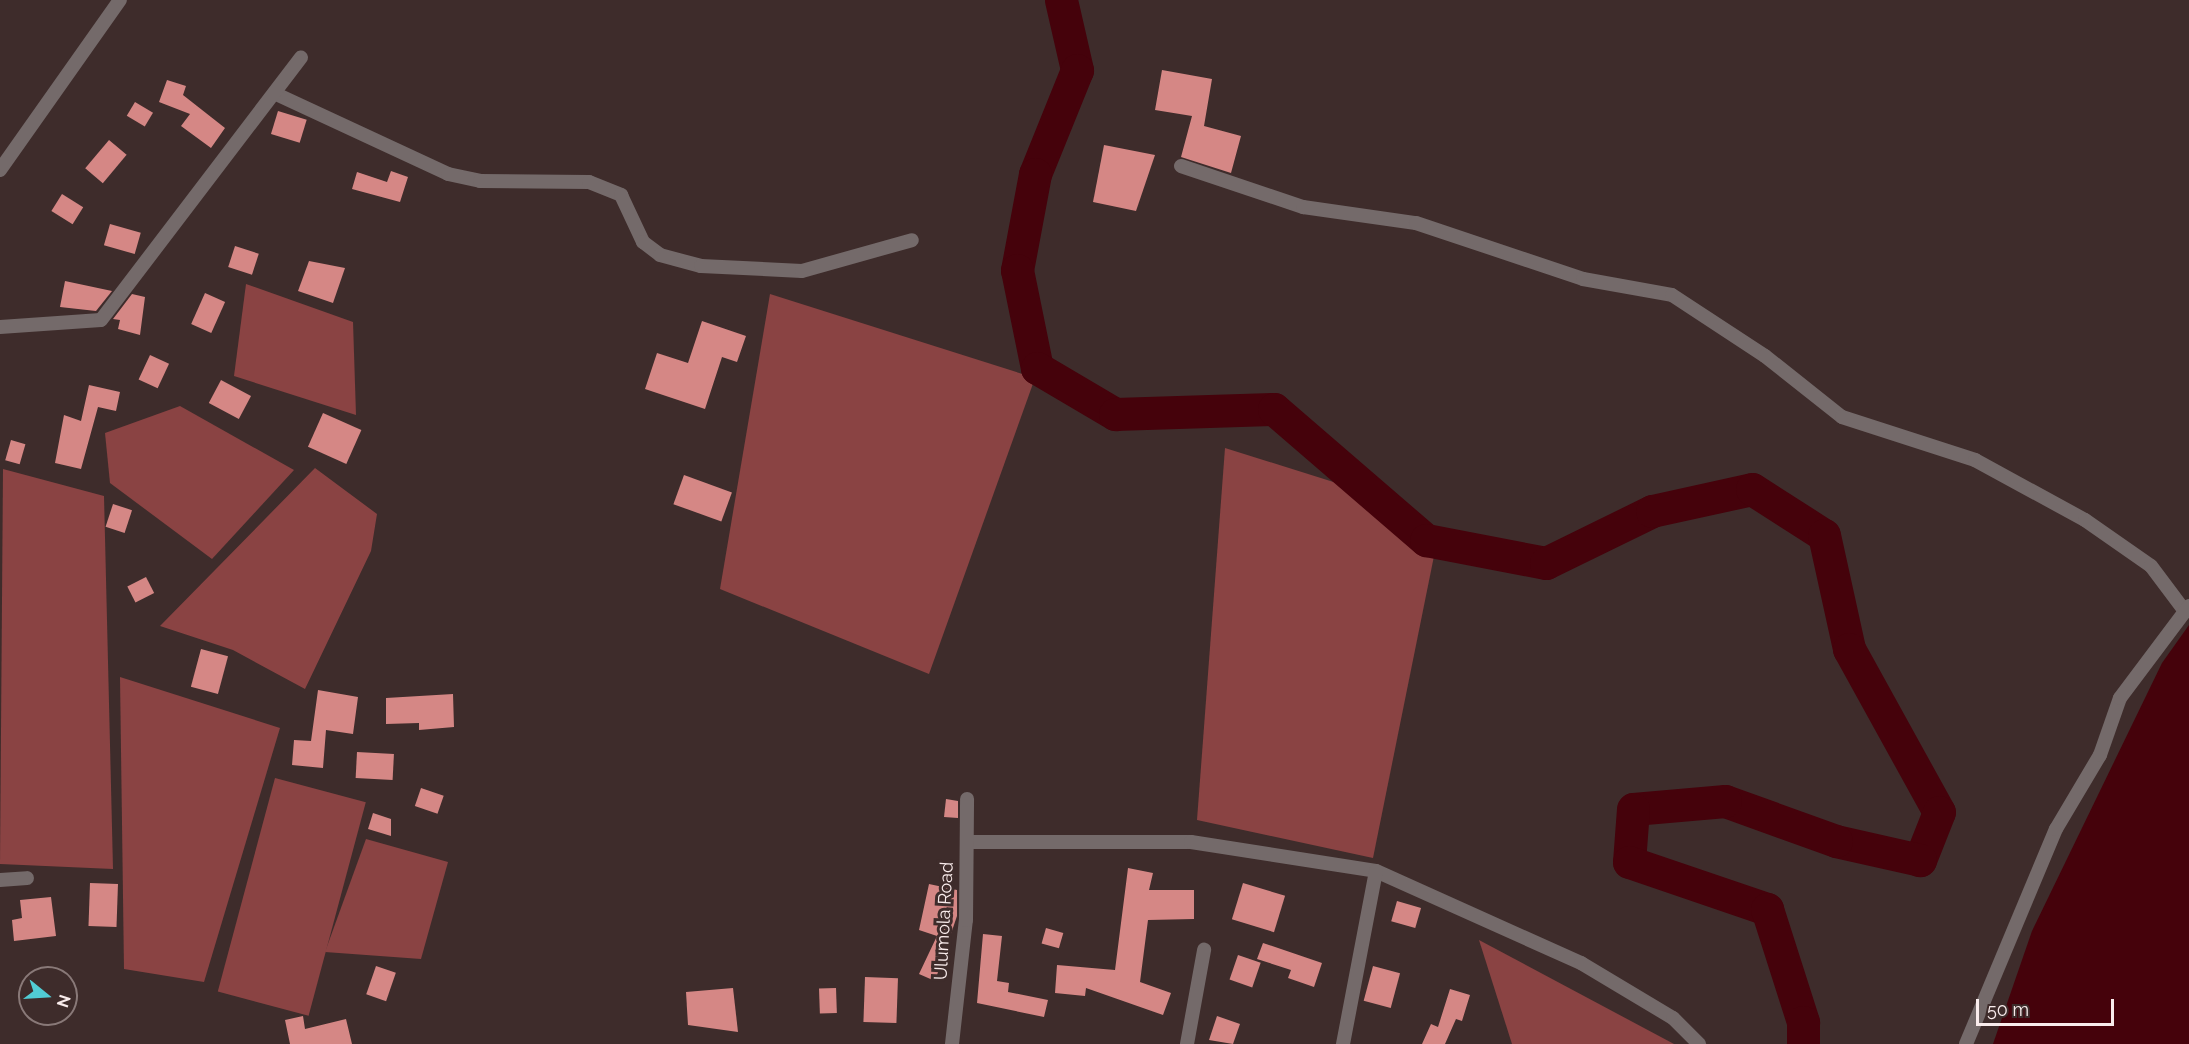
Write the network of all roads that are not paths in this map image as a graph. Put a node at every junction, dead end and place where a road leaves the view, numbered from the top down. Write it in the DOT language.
graph roads {
  1 [pos="120,0"];
  2 [pos="301,57"];
  3 [pos="276,94"];
  4 [pos="1181,166"];
  5 [pos="0,170"];
  6 [pos="912,240"];
  7 [pos="0,327"];
  8 [pos="2187,608"];
  9 [pos="967,799"];
  10 [pos="967,842"];
  11 [pos="1376,871"];
  12 [pos="27,878"];
  13 [pos="0,880"];
  14 [pos="1204,950"];
  15 [pos="952,1044"];
  16 [pos="1187,1044"];
  17 [pos="1343,1044"];
  18 [pos="1698,1044"];
  19 [pos="1966,1044"];
  1 -- 5 [label="street"];
  2 -- 3 [label="street"];
  3 -- 6 [label="street"];
  3 -- 7 [label="street"];
  4 -- 8 [label="street"];
  8 -- 19 [label="street"];
  9 -- 10 [label="street, Ulumola Road"];
  10 -- 11 [label="street"];
  10 -- 15 [label="street, Ulumola Road"];
  11 -- 17 [label="street"];
  11 -- 18 [label="street"];
  12 -- 13 [label="street"];
  14 -- 16 [label="street"];
}
